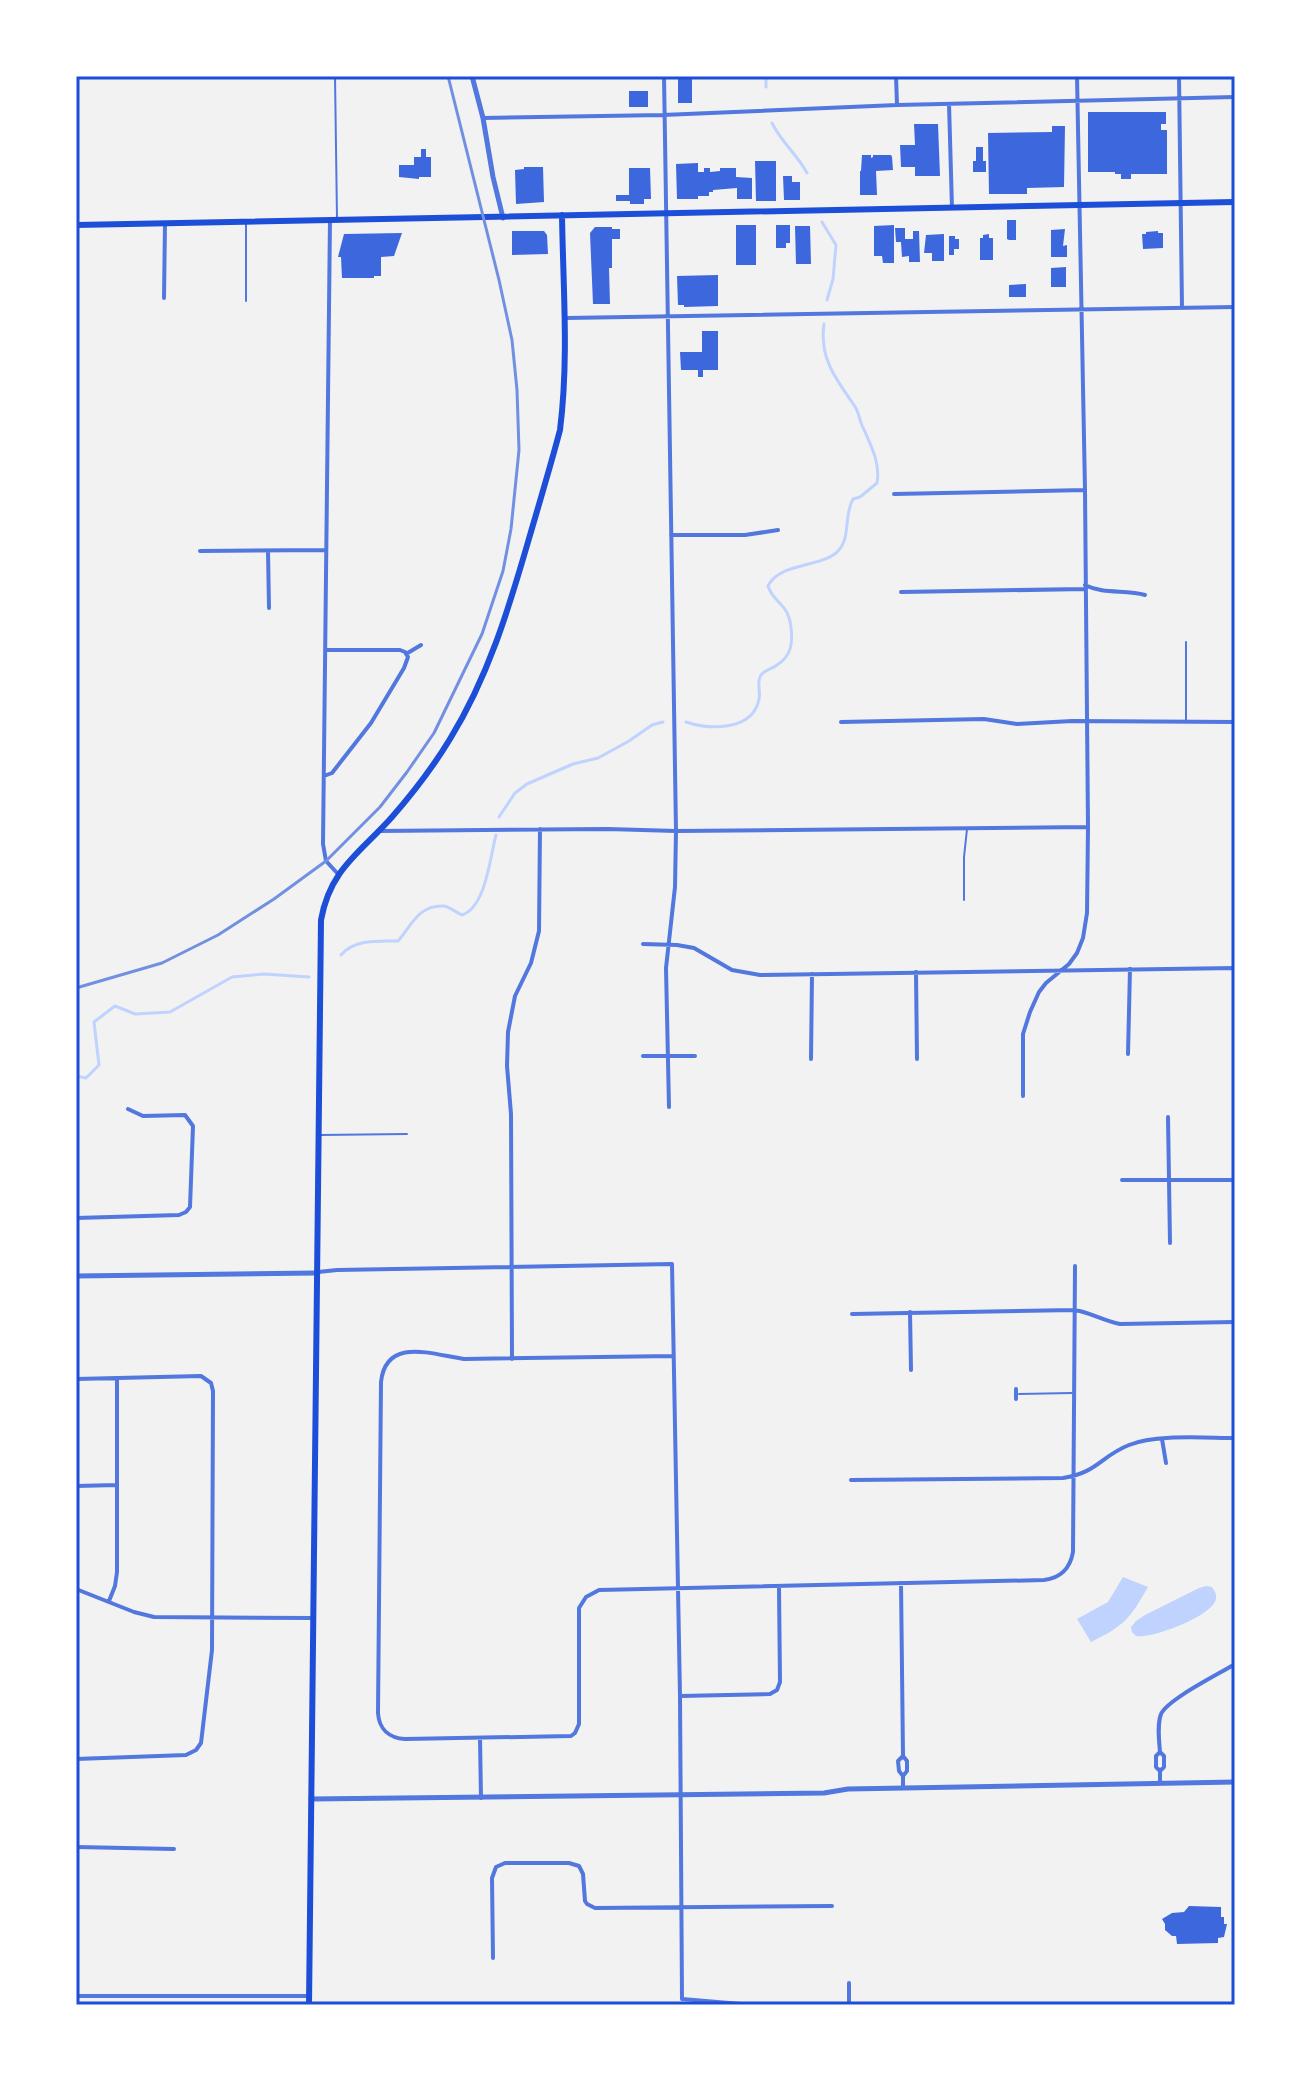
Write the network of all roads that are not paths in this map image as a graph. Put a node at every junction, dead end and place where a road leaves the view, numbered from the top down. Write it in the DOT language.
graph roads {
  1 [pos="335,76"];
  2 [pos="472,76"];
  3 [pos="664,76"];
  4 [pos="896,76"];
  5 [pos="1077,76"];
  6 [pos="1179,76"];
  7 [pos="1235,97"];
  8 [pos="1179,98"];
  9 [pos="1077,101"];
  10 [pos="949,104"];
  11 [pos="897,105"];
  12 [pos="663,115"];
  13 [pos="483,118"];
  14 [pos="1235,202"];
  15 [pos="1181,203"];
  16 [pos="1079,205"];
  17 [pos="952,208"];
  18 [pos="665,214"];
  19 [pos="562,215"];
  20 [pos="503,218"];
  21 [pos="334,219"];
  22 [pos="246,222"];
  23 [pos="165,223"];
  24 [pos="76,225"];
  25 [pos="164,298"];
  26 [pos="246,301"];
  27 [pos="1235,307"];
  28 [pos="1182,308"];
  29 [pos="1082,309"];
  30 [pos="668,315"];
  31 [pos="564,318"];
  32 [pos="1085,490"];
  33 [pos="894,494"];
  34 [pos="778,530"];
  35 [pos="671,535"];
  36 [pos="326,550"];
  37 [pos="200,551"];
  38 [pos="268,551"];
  39 [pos="1085,587"];
  40 [pos="901,592"];
  41 [pos="1145,595"];
  42 [pos="269,608"];
  43 [pos="1186,642"];
  44 [pos="421,645"];
  45 [pos="325,650"];
  46 [pos="406,654"];
  47 [pos="841,722"];
  48 [pos="1087,722"];
  49 [pos="1186,722"];
  50 [pos="1235,722"];
  51 [pos="324,776"];
  52 [pos="1088,827"];
  53 [pos="967,828"];
  54 [pos="540,829"];
  55 [pos="379,831"];
  56 [pos="676,831"];
  57 [pos="338,874"];
  58 [pos="964,900"];
  59 [pos="643,944"];
  60 [pos="668,945"];
  61 [pos="1234,968"];
  62 [pos="1130,969"];
  63 [pos="1060,971"];
  64 [pos="916,972"];
  65 [pos="812,974"];
  66 [pos="1234,1051"];
  67 [pos="1128,1054"];
  68 [pos="669,1055"];
  69 [pos="643,1056"];
  70 [pos="695,1056"];
  71 [pos="811,1059"];
  72 [pos="917,1059"];
  73 [pos="1023,1096"];
  74 [pos="669,1107"];
  75 [pos="128,1109"];
  76 [pos="1168,1117"];
  77 [pos="407,1134"];
  78 [pos="319,1135"];
  79 [pos="1122,1180"];
  80 [pos="1169,1180"];
  81 [pos="1235,1180"];
  82 [pos="76,1218"];
  83 [pos="1170,1243"];
  84 [pos="1075,1266"];
  85 [pos="511,1267"];
  86 [pos="316,1273"];
  87 [pos="76,1276"];
  88 [pos="1074,1310"];
  89 [pos="910,1312"];
  90 [pos="852,1314"];
  91 [pos="1235,1322"];
  92 [pos="673,1356"];
  93 [pos="512,1359"];
  94 [pos="911,1370"];
  95 [pos="117,1378"];
  96 [pos="76,1379"];
  97 [pos="1073,1393"];
  98 [pos="1016,1394"];
  99 [pos="1235,1438"];
  100 [pos="1162,1439"];
  101 [pos="1166,1463"];
  102 [pos="1074,1476"];
  103 [pos="851,1480"];
  104 [pos="117,1485"];
  105 [pos="76,1486"];
  106 [pos="901,1583"];
  107 [pos="679,1588"];
  108 [pos="779,1588"];
  109 [pos="76,1589"];
  110 [pos="109,1601"];
  111 [pos="212,1616"];
  112 [pos="312,1618"];
  113 [pos="1235,1664"];
  114 [pos="680,1696"];
  115 [pos="480,1738"];
  116 [pos="76,1759"];
  117 [pos="1160,1782"];
  118 [pos="1235,1782"];
  119 [pos="903,1788"];
  120 [pos="681,1795"];
  121 [pos="481,1798"];
  122 [pos="311,1799"];
  123 [pos="76,1847"];
  124 [pos="174,1849"];
  125 [pos="683,1906"];
  126 [pos="832,1906"];
  127 [pos="493,1958"];
  128 [pos="849,1983"];
  129 [pos="76,1996"];
  130 [pos="309,1996"];
  131 [pos="309,2005"];
  132 [pos="753,2005"];
  133 [pos="849,2005"];
  1 -- 21 [label="lane"];
  2 -- 13 [label="street"];
  3 -- 12 [label="street"];
  4 -- 11 [label="street"];
  5 -- 9 [label="street"];
  6 -- 8 [label="street"];
  7 -- 8 [label="street"];
  8 -- 9 [label="street"];
  8 -- 15 [label="street"];
  9 -- 10 [label="street"];
  9 -- 16 [label="street"];
  10 -- 11 [label="street"];
  10 -- 17 [label="street"];
  11 -- 12 [label="street"];
  12 -- 13 [label="street"];
  12 -- 18 [label="street"];
  13 -- 20 [label="street"];
  14 -- 15 [label="main road"];
  15 -- 16 [label="main road"];
  15 -- 28 [label="street"];
  16 -- 17 [label="main road"];
  16 -- 29 [label="street"];
  17 -- 18 [label="main road"];
  18 -- 19 [label="main road"];
  18 -- 30 [label="street"];
  19 -- 20 [label="main road"];
  19 -- 31 [label="main road"];
  20 -- 21 [label="main road"];
  21 -- 22 [label="main road"];
  21 -- 36 [label="street"];
  22 -- 23 [label="main road"];
  22 -- 26 [label="lane"];
  23 -- 24 [label="main road"];
  23 -- 25 [label="street"];
  27 -- 28 [label="street"];
  28 -- 29 [label="street"];
  29 -- 30 [label="street"];
  29 -- 32 [label="street"];
  30 -- 31 [label="street"];
  30 -- 35 [label="street"];
  31 -- 55 [label="main road"];
  32 -- 33 [label="street"];
  32 -- 39 [label="street"];
  34 -- 35 [label="street"];
  35 -- 56 [label="street"];
  36 -- 38 [label="street"];
  36 -- 45 [label="street"];
  37 -- 38 [label="street"];
  38 -- 42 [label="street"];
  39 -- 40 [label="street"];
  39 -- 41 [label="street"];
  39 -- 48 [label="street"];
  43 -- 49 [label="lane"];
  44 -- 46 [label="street"];
  45 -- 46 [label="street"];
  45 -- 51 [label="street"];
  46 -- 51 [label="street"];
  47 -- 48 [label="street"];
  48 -- 49 [label="street"];
  48 -- 52 [label="street"];
  49 -- 50 [label="street"];
  51 -- 57 [label="street"];
  52 -- 53 [label="street"];
  52 -- 63 [label="street"];
  53 -- 56 [label="street"];
  53 -- 58 [label="lane"];
  54 -- 55 [label="street"];
  54 -- 56 [label="street"];
  54 -- 85 [label="street"];
  55 -- 57 [label="main road"];
  56 -- 60 [label="street"];
  57 -- 78 [label="main road"];
  59 -- 60 [label="street"];
  60 -- 65 [label="street"];
  60 -- 68 [label="street"];
  61 -- 62 [label="street"];
  61 -- 66 [label="street"];
  62 -- 63 [label="street"];
  62 -- 67 [label="street"];
  63 -- 64 [label="street"];
  63 -- 73 [label="street"];
  64 -- 65 [label="street"];
  64 -- 72 [label="street"];
  65 -- 71 [label="street"];
  68 -- 69 [label="street"];
  68 -- 70 [label="street"];
  68 -- 74 [label="street"];
  75 -- 82 [label="street"];
  76 -- 80 [label="street"];
  77 -- 78 [label="lane"];
  78 -- 86 [label="main road"];
  79 -- 80 [label="street"];
  80 -- 81 [label="street"];
  80 -- 83 [label="street"];
  84 -- 88 [label="street"];
  85 -- 86 [label="street"];
  85 -- 92 [label="street"];
  85 -- 93 [label="street"];
  86 -- 87 [label="street"];
  86 -- 112 [label="main road"];
  88 -- 89 [label="street"];
  88 -- 91 [label="street"];
  88 -- 97 [label="street"];
  89 -- 90 [label="street"];
  89 -- 94 [label="street"];
  92 -- 93 [label="street"];
  92 -- 107 [label="street"];
  93 -- 115 [label="street"];
  95 -- 96 [label="street"];
  95 -- 104 [label="street"];
  95 -- 111 [label="street"];
  97 -- 98 [label="lane"];
  97 -- 102 [label="street"];
  99 -- 100 [label="street"];
  100 -- 101 [label="street"];
  100 -- 102 [label="street"];
  102 -- 103 [label="street"];
  102 -- 106 [label="street"];
  104 -- 105 [label="street"];
  104 -- 110 [label="street"];
  106 -- 108 [label="street"];
  106 -- 119 [label="street"];
  107 -- 108 [label="street"];
  107 -- 114 [label="street"];
  107 -- 115 [label="street"];
  108 -- 114 [label="street"];
  109 -- 110 [label="street"];
  110 -- 111 [label="street"];
  111 -- 112 [label="street"];
  111 -- 116 [label="street"];
  112 -- 122 [label="main road"];
  113 -- 117 [label="street"];
  114 -- 120 [label="street"];
  115 -- 121 [label="street"];
  117 -- 118 [label="street"];
  117 -- 119 [label="street"];
  119 -- 120 [label="street"];
  120 -- 121 [label="street"];
  120 -- 125 [label="street"];
  121 -- 122 [label="street"];
  122 -- 130 [label="main road"];
  123 -- 124 [label="street"];
  125 -- 126 [label="street"];
  125 -- 127 [label="street"];
  125 -- 132 [label="street"];
  128 -- 133 [label="street"];
  129 -- 130 [label="street"];
  130 -- 131 [label="main road"];
}
